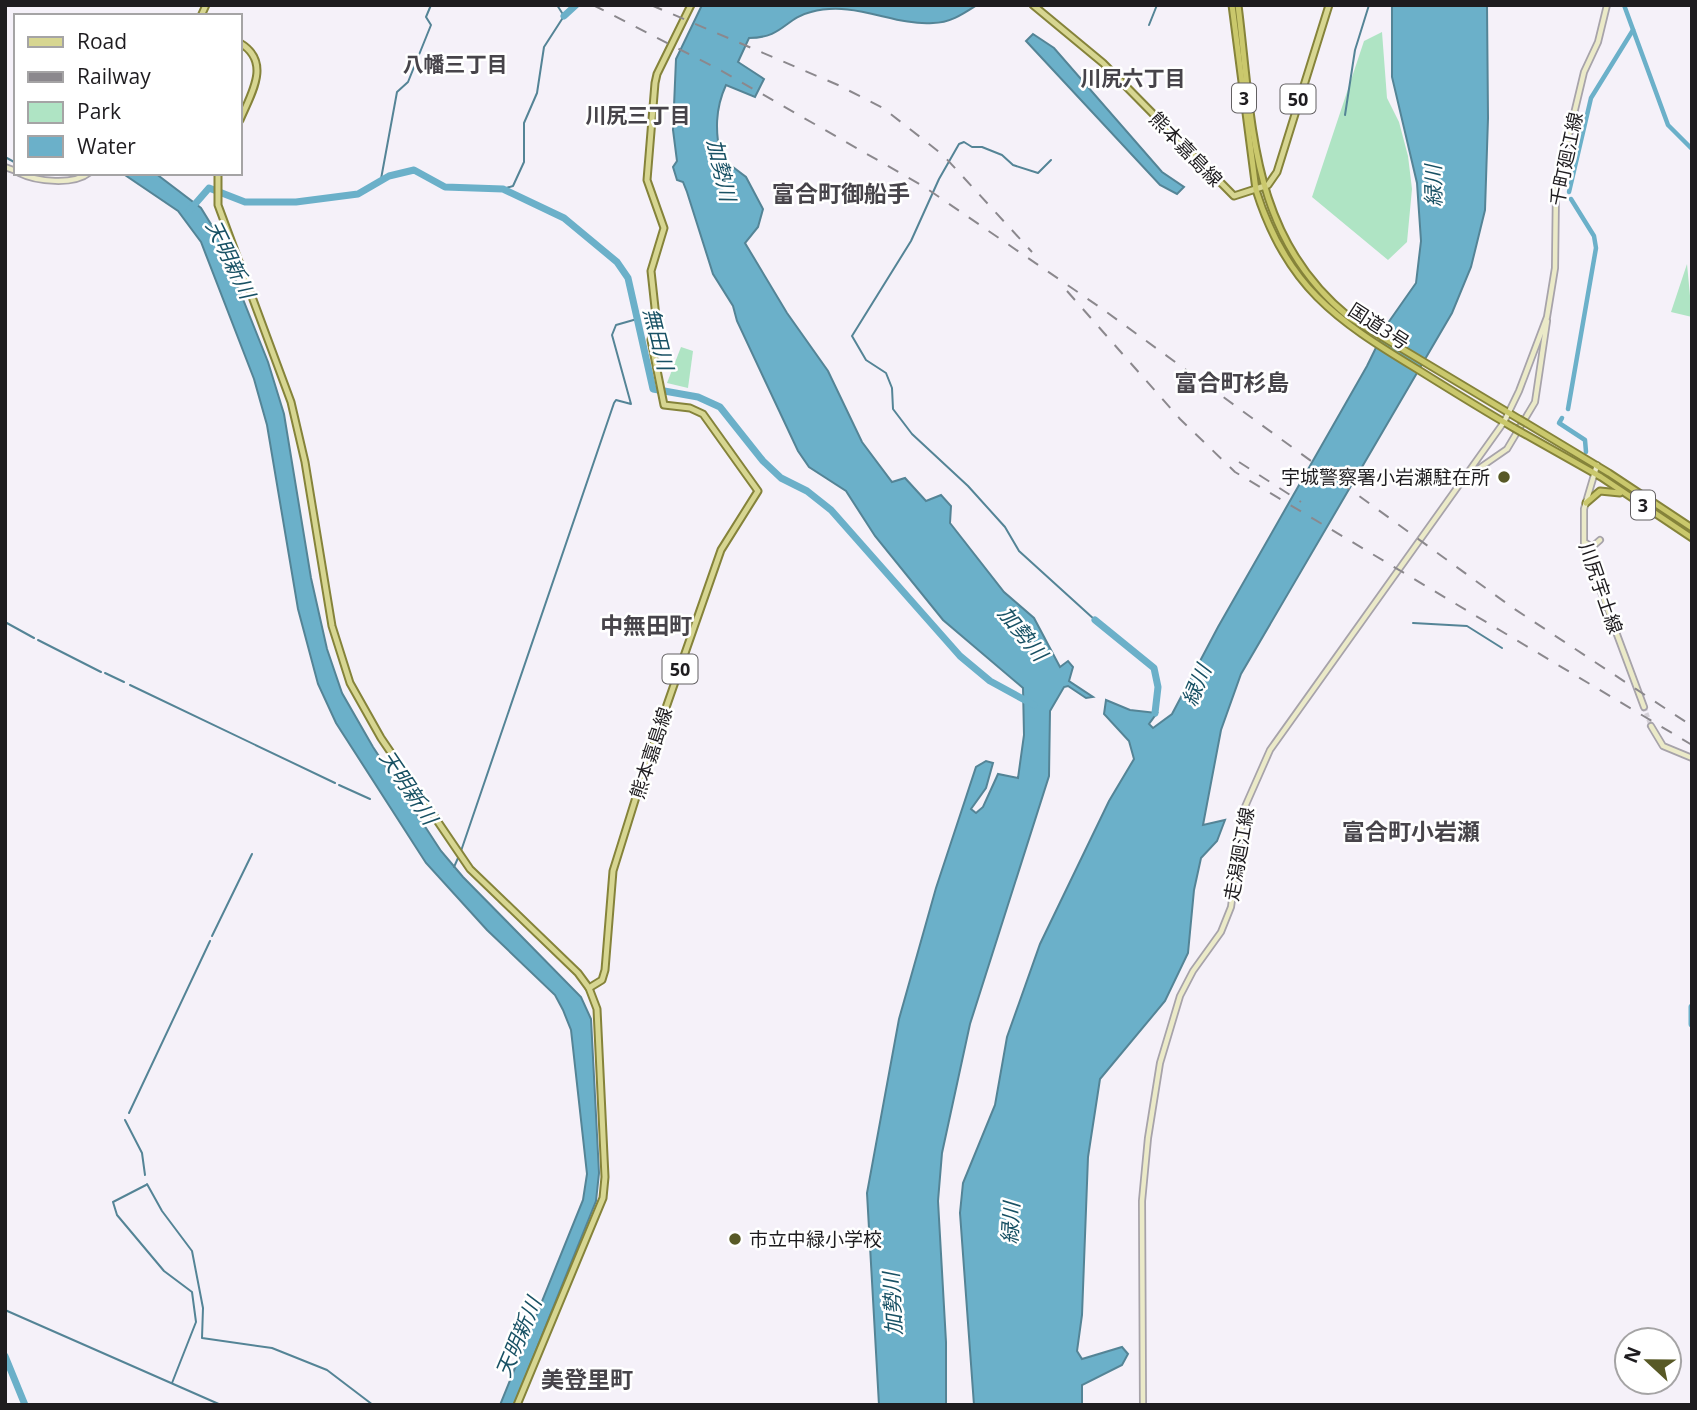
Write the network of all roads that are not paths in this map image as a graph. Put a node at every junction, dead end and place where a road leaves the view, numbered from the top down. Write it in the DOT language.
graph roads {
  1 [pos="691,5"];
  2 [pos="1032,5"];
  3 [pos="1233,5"];
  4 [pos="1238,5"];
  5 [pos="1329,5"];
  6 [pos="1607,5"];
  7 [pos="242,45"];
  8 [pos="242,115"];
  9 [pos="23,175"];
  10 [pos="84,175"];
  11 [pos="218,175"];
  12 [pos="1259,189"];
  13 [pos="1547,317"];
  14 [pos="1535,402"];
  15 [pos="1507,412"];
  16 [pos="1502,420"];
  17 [pos="1597,466"];
  18 [pos="1594,473"];
  19 [pos="1465,479"];
  20 [pos="1632,498"];
  21 [pos="1586,503"];
  22 [pos="1692,528"];
  23 [pos="1692,538"];
  24 [pos="1600,540"];
  25 [pos="1585,541"];
  26 [pos="1644,707"];
  27 [pos="1651,726"];
  28 [pos="1692,758"];
  29 [pos="589,988"];
  30 [pos="517,1405"];
  31 [pos="1143,1405"];
  1 -- 29 [label="main road, 熊本嘉島線 / 50"];
  2 -- 12 [label="main road, 熊本嘉島線"];
  3 -- 12 [label="highway, 国道3号 / 3"];
  4 -- 12 [label="highway, 国道3号 / 3"];
  5 -- 12 [label="main road, 50"];
  6 -- 13 [label="main road, 千町廻江線"];
  7 -- 8 [label="main road"];
  9 -- 10 [label="main road"];
  11 -- 29 [label="main road"];
  12 -- 15 [label="highway, 国道3号 / 3"];
  12 -- 16 [label="highway, 国道3号 / 3"];
  13 -- 14 [label="main road, 千町廻江線"];
  13 -- 15 [label="main road, 千町廻江線"];
  14 -- 19 [label="main road, 走潟廻江線"];
  15 -- 16 [label="main road, 走潟廻江線"];
  15 -- 17 [label="highway, 国道3号 / 3, bridge"];
  16 -- 18 [label="highway, 国道3号 / 3, bridge"];
  16 -- 19 [label="main road, 走潟廻江線"];
  17 -- 18 [label="main road, 川尻宇土線"];
  17 -- 22 [label="highway, 国道3号 / 3"];
  18 -- 20 [label="highway, 国道3号 / 3"];
  18 -- 21 [label="main road, 川尻宇土線"];
  19 -- 31 [label="main road, 走潟廻江線"];
  20 -- 21 [label="highway"];
  20 -- 23 [label="highway, 国道3号 / 3"];
  21 -- 25 [label="main road, 川尻宇土線"];
  24 -- 25 [label="main road"];
  25 -- 26 [label="main road, 川尻宇土線"];
  27 -- 28 [label="main road"];
  29 -- 30 [label="main road"];
}
